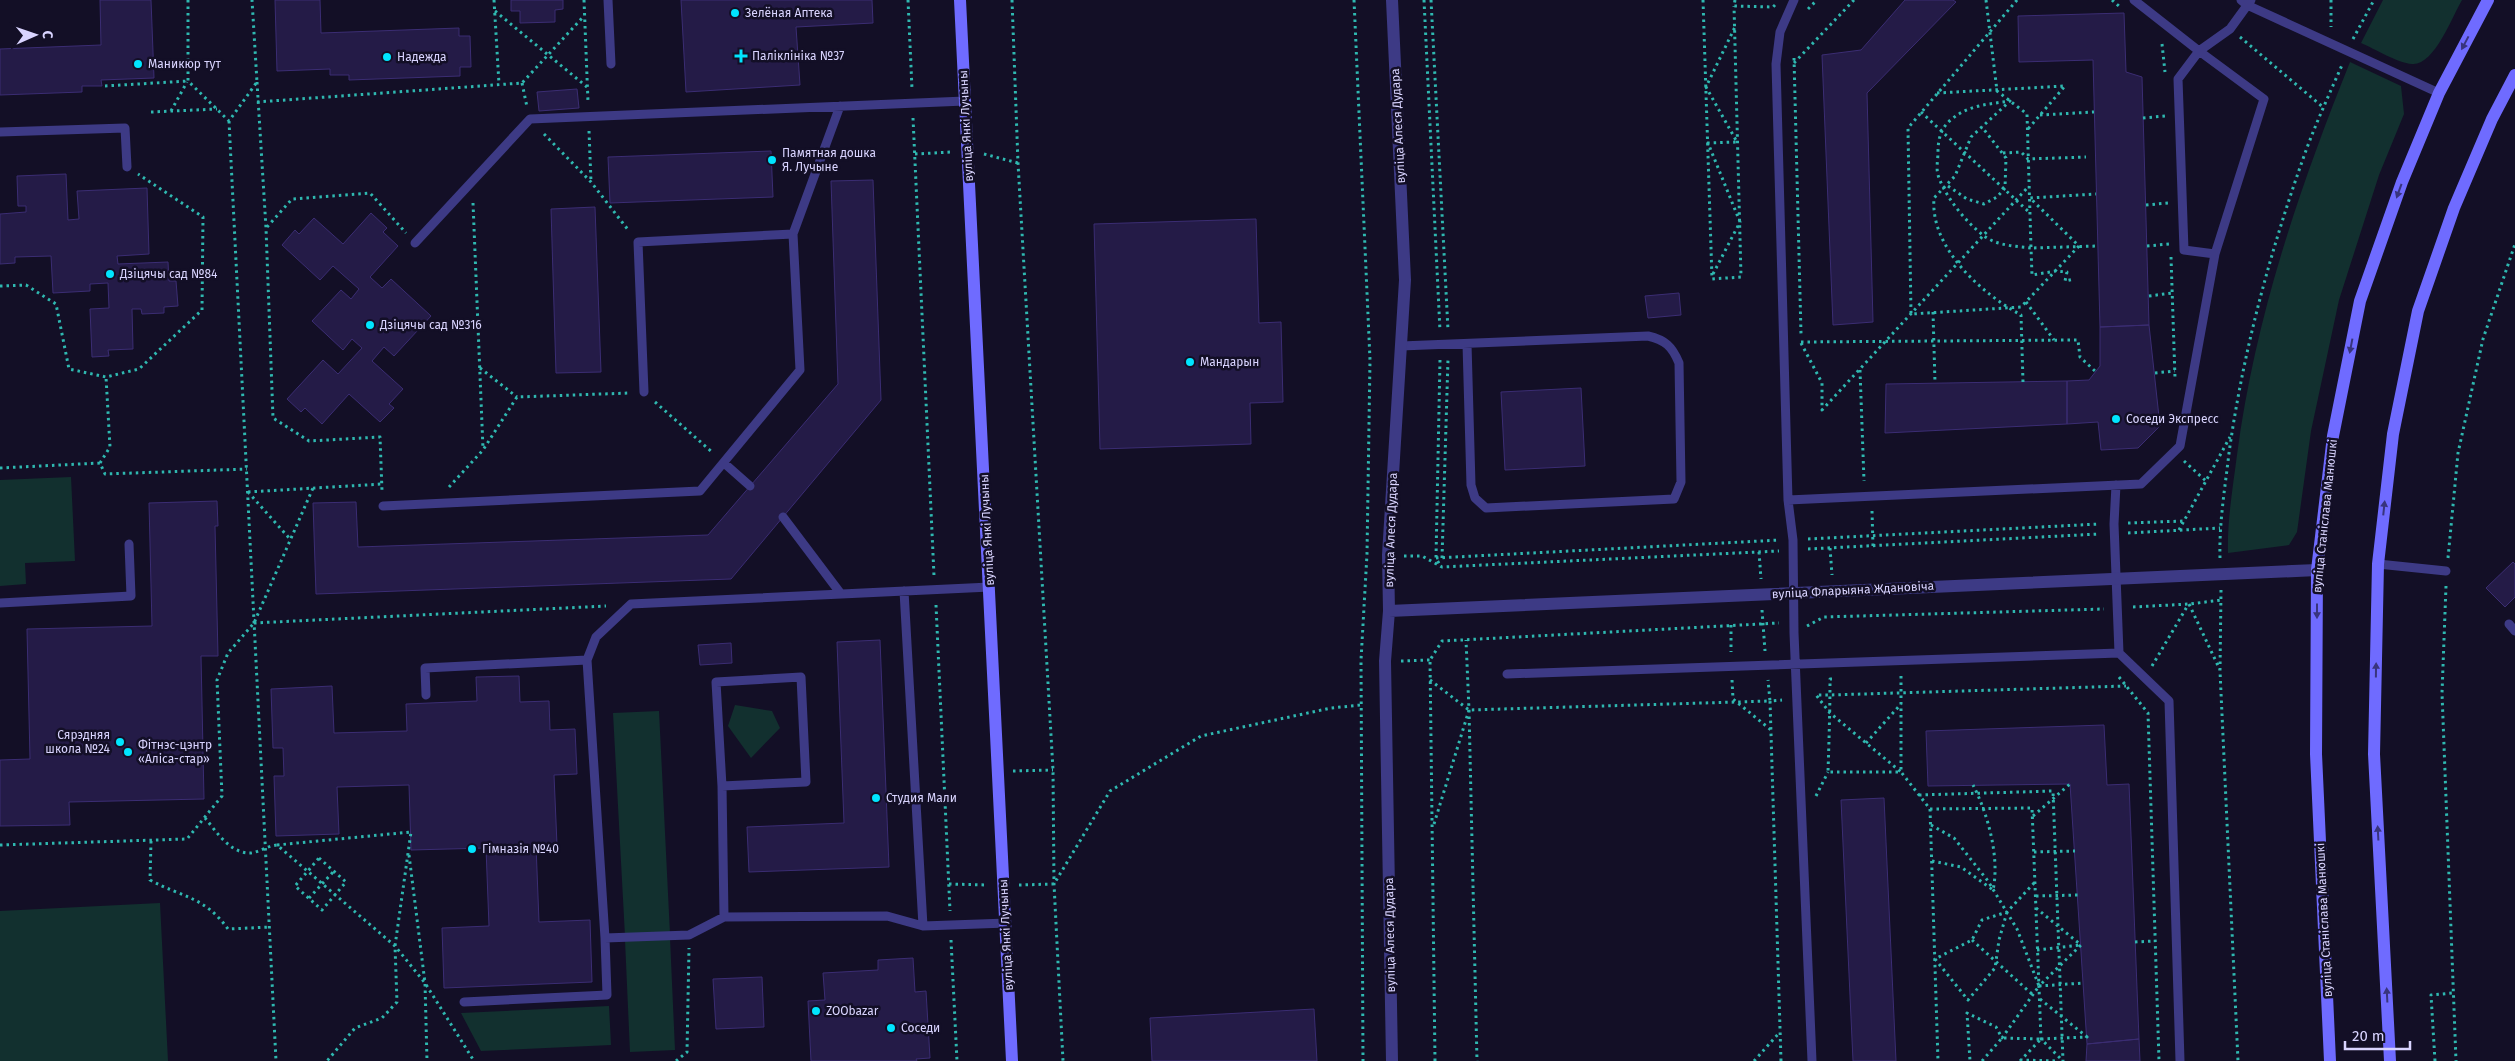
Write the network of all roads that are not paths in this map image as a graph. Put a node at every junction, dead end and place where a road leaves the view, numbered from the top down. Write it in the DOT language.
graph roads {
  1 [pos="608,0"];
  2 [pos="960,0"];
  3 [pos="1392,0"];
  4 [pos="1794,0"];
  5 [pos="2134,0"];
  6 [pos="2488,0"];
  7 [pos="2246,2"];
  8 [pos="2199,51"];
  9 [pos="611,64"];
  10 [pos="2515,75"];
  11 [pos="2439,93"];
  12 [pos="965,101"];
  13 [pos="840,106"];
  14 [pos="0,132"];
  15 [pos="127,166"];
  16 [pos="793,234"];
  17 [pos="415,243"];
  18 [pos="2215,254"];
  19 [pos="1467,344"];
  20 [pos="1401,346"];
  21 [pos="644,392"];
  22 [pos="724,463"];
  23 [pos="2116,485"];
  24 [pos="750,486"];
  25 [pos="1788,500"];
  26 [pos="383,506"];
  27 [pos="783,517"];
  28 [pos="129,544"];
  29 [pos="2378,564"];
  30 [pos="2317,570"];
  31 [pos="2446,570"];
  32 [pos="2115,579"];
  33 [pos="990,587"];
  34 [pos="904,591"];
  35 [pos="1795,593"];
  36 [pos="841,594"];
  37 [pos="0,603"];
  38 [pos="1389,611"];
  39 [pos="2118,653"];
  40 [pos="587,660"];
  41 [pos="1796,664"];
  42 [pos="1508,674"];
  43 [pos="426,695"];
  44 [pos="722,786"];
  45 [pos="724,917"];
  46 [pos="1007,923"];
  47 [pos="923,926"];
  48 [pos="605,938"];
  49 [pos="464,1002"];
  50 [pos="1012,1061"];
  51 [pos="1392,1061"];
  52 [pos="1812,1061"];
  53 [pos="2180,1061"];
  54 [pos="2330,1061"];
  55 [pos="2390,1061"];
  1 -- 9 [label="lane"];
  2 -- 12 [label="main road, вуліца Янкі Лучыны"];
  3 -- 20 [label="street, вуліца Алеся Дудара"];
  4 -- 25 [label="lane"];
  5 -- 8 [label="lane"];
  6 -- 11 [label="main road, вуліца Станіслава Манюшкі, one-way"];
  7 -- 8 [label="lane"];
  7 -- 11 [label="lane"];
  8 -- 18 [label="lane"];
  8 -- 18 [label="lane"];
  29 -- 10 [label="main road, one-way"];
  11 -- 30 [label="main road, вуліца Станіслава Манюшкі, one-way"];
  12 -- 13 [label="lane"];
  12 -- 33 [label="main road, вуліца Янкі Лучыны"];
  13 -- 16 [label="lane"];
  13 -- 17 [label="lane"];
  14 -- 15 [label="lane"];
  16 -- 21 [label="lane"];
  16 -- 22 [label="lane"];
  18 -- 23 [label="lane"];
  19 -- 19 [label="lane"];
  19 -- 20 [label="lane"];
  20 -- 38 [label="street, вуліца Алеся Дудара"];
  22 -- 24 [label="lane"];
  22 -- 26 [label="lane"];
  23 -- 25 [label="lane"];
  23 -- 32 [label="lane"];
  25 -- 35 [label="lane"];
  27 -- 36 [label="lane"];
  28 -- 37 [label="lane"];
  29 -- 31 [label="lane"];
  55 -- 29 [label="main road, one-way"];
  30 -- 32 [label="street, вуліца Фларыяна Ждановіча"];
  30 -- 54 [label="main road, вуліца Станіслава Манюшкі, one-way"];
  32 -- 35 [label="street, вуліца Фларыяна Ждановіча"];
  32 -- 39 [label="lane"];
  33 -- 34 [label="lane"];
  33 -- 46 [label="main road, вуліца Янкі Лучыны"];
  34 -- 36 [label="lane"];
  34 -- 47 [label="lane"];
  35 -- 38 [label="street, вуліца Фларыяна Ждановіча"];
  35 -- 41 [label="lane"];
  36 -- 40 [label="lane"];
  38 -- 51 [label="street, вуліца Алеся Дудара"];
  39 -- 41 [label="lane"];
  39 -- 53 [label="lane"];
  40 -- 43 [label="lane"];
  40 -- 48 [label="lane"];
  41 -- 42 [label="lane"];
  41 -- 52 [label="lane"];
  44 -- 44 [label="lane"];
  44 -- 45 [label="lane"];
  45 -- 47 [label="lane"];
  45 -- 48 [label="lane"];
  46 -- 47 [label="lane"];
  46 -- 50 [label="main road, вуліца Янкі Лучыны"];
  48 -- 49 [label="lane"];
}
